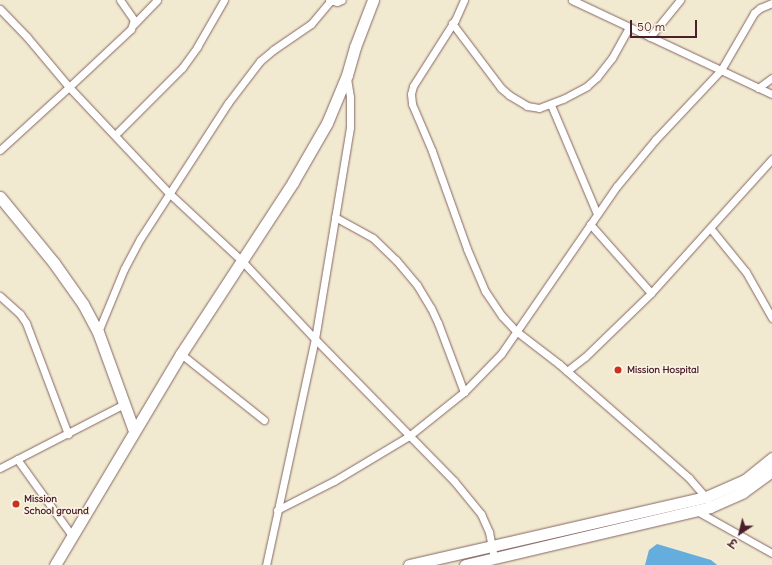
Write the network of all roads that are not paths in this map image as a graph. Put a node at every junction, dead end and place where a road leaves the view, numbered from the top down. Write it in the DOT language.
graph roads {
  1 [pos="120,0"];
  2 [pos="157,0"];
  3 [pos="224,0"];
  4 [pos="329,0"];
  5 [pos="342,0"];
  6 [pos="373,0"];
  7 [pos="464,0"];
  8 [pos="572,0"];
  9 [pos="680,0"];
  10 [pos="772,3"];
  11 [pos="0,9"];
  12 [pos="452,23"];
  13 [pos="134,24"];
  14 [pos="629,27"];
  15 [pos="650,37"];
  16 [pos="721,70"];
  17 [pos="347,75"];
  18 [pos="772,78"];
  19 [pos="69,87"];
  20 [pos="758,88"];
  21 [pos="772,94"];
  22 [pos="551,105"];
  23 [pos="114,135"];
  24 [pos="0,150"];
  25 [pos="772,159"];
  26 [pos="170,194"];
  27 [pos="0,197"];
  28 [pos="598,214"];
  29 [pos="335,217"];
  30 [pos="590,224"];
  31 [pos="711,229"];
  32 [pos="242,261"];
  33 [pos="651,293"];
  34 [pos="0,296"];
  35 [pos="772,318"];
  36 [pos="516,331"];
  37 [pos="98,332"];
  38 [pos="315,339"];
  39 [pos="181,354"];
  40 [pos="567,371"];
  41 [pos="464,392"];
  42 [pos="124,404"];
  43 [pos="264,420"];
  44 [pos="134,431"];
  45 [pos="68,434"];
  46 [pos="409,436"];
  47 [pos="772,458"];
  48 [pos="17,460"];
  49 [pos="1,466"];
  50 [pos="772,471"];
  51 [pos="708,502"];
  52 [pos="693,506"];
  53 [pos="277,510"];
  54 [pos="73,537"];
  55 [pos="492,546"];
  56 [pos="772,553"];
  57 [pos="494,558"];
  58 [pos="55,565"];
  59 [pos="266,565"];
  60 [pos="409,565"];
  61 [pos="465,565"];
  1 -- 13 [label="street"];
  2 -- 13 [label="street"];
  3 -- 23 [label="street"];
  4 -- 5 [label="street"];
  4 -- 26 [label="street"];
  6 -- 17 [label="main road"];
  7 -- 12 [label="street"];
  8 -- 14 [label="street"];
  9 -- 15 [label="street"];
  10 -- 16 [label="street"];
  11 -- 19 [label="street"];
  12 -- 22 [label="street"];
  12 -- 36 [label="street"];
  13 -- 19 [label="street"];
  14 -- 15 [label="street"];
  14 -- 22 [label="street"];
  15 -- 16 [label="street"];
  16 -- 20 [label="street"];
  16 -- 28 [label="street"];
  17 -- 29 [label="street"];
  17 -- 32 [label="main road"];
  18 -- 20 [label="street"];
  19 -- 23 [label="street"];
  19 -- 24 [label="street"];
  20 -- 21 [label="street"];
  22 -- 28 [label="street"];
  23 -- 26 [label="street"];
  25 -- 31 [label="street"];
  26 -- 32 [label="street"];
  26 -- 37 [label="street"];
  27 -- 37 [label="main road"];
  28 -- 30 [label="street"];
  29 -- 38 [label="street"];
  29 -- 41 [label="street"];
  30 -- 33 [label="street"];
  30 -- 36 [label="street"];
  31 -- 33 [label="street"];
  31 -- 35 [label="street"];
  32 -- 38 [label="street"];
  32 -- 39 [label="main road"];
  33 -- 40 [label="street"];
  34 -- 45 [label="street"];
  36 -- 40 [label="street"];
  36 -- 41 [label="street"];
  37 -- 42 [label="main road"];
  38 -- 46 [label="street"];
  38 -- 53 [label="street"];
  39 -- 43 [label="street"];
  39 -- 44 [label="main road"];
  40 -- 51 [label="street"];
  41 -- 46 [label="street"];
  42 -- 44 [label="main road"];
  42 -- 45 [label="street"];
  44 -- 54 [label="main road"];
  45 -- 48 [label="street"];
  46 -- 53 [label="street"];
  46 -- 55 [label="street"];
  47 -- 51 [label="main road"];
  48 -- 49 [label="street"];
  48 -- 54 [label="street"];
  50 -- 51 [label="main road"];
  51 -- 52 [label="main road"];
  52 -- 55 [label="main road"];
  52 -- 56 [label="street"];
  52 -- 57 [label="main road"];
  53 -- 59 [label="street"];
  54 -- 58 [label="main road"];
  55 -- 57 [label="street"];
  55 -- 60 [label="main road"];
  57 -- 61 [label="main road"];
}
